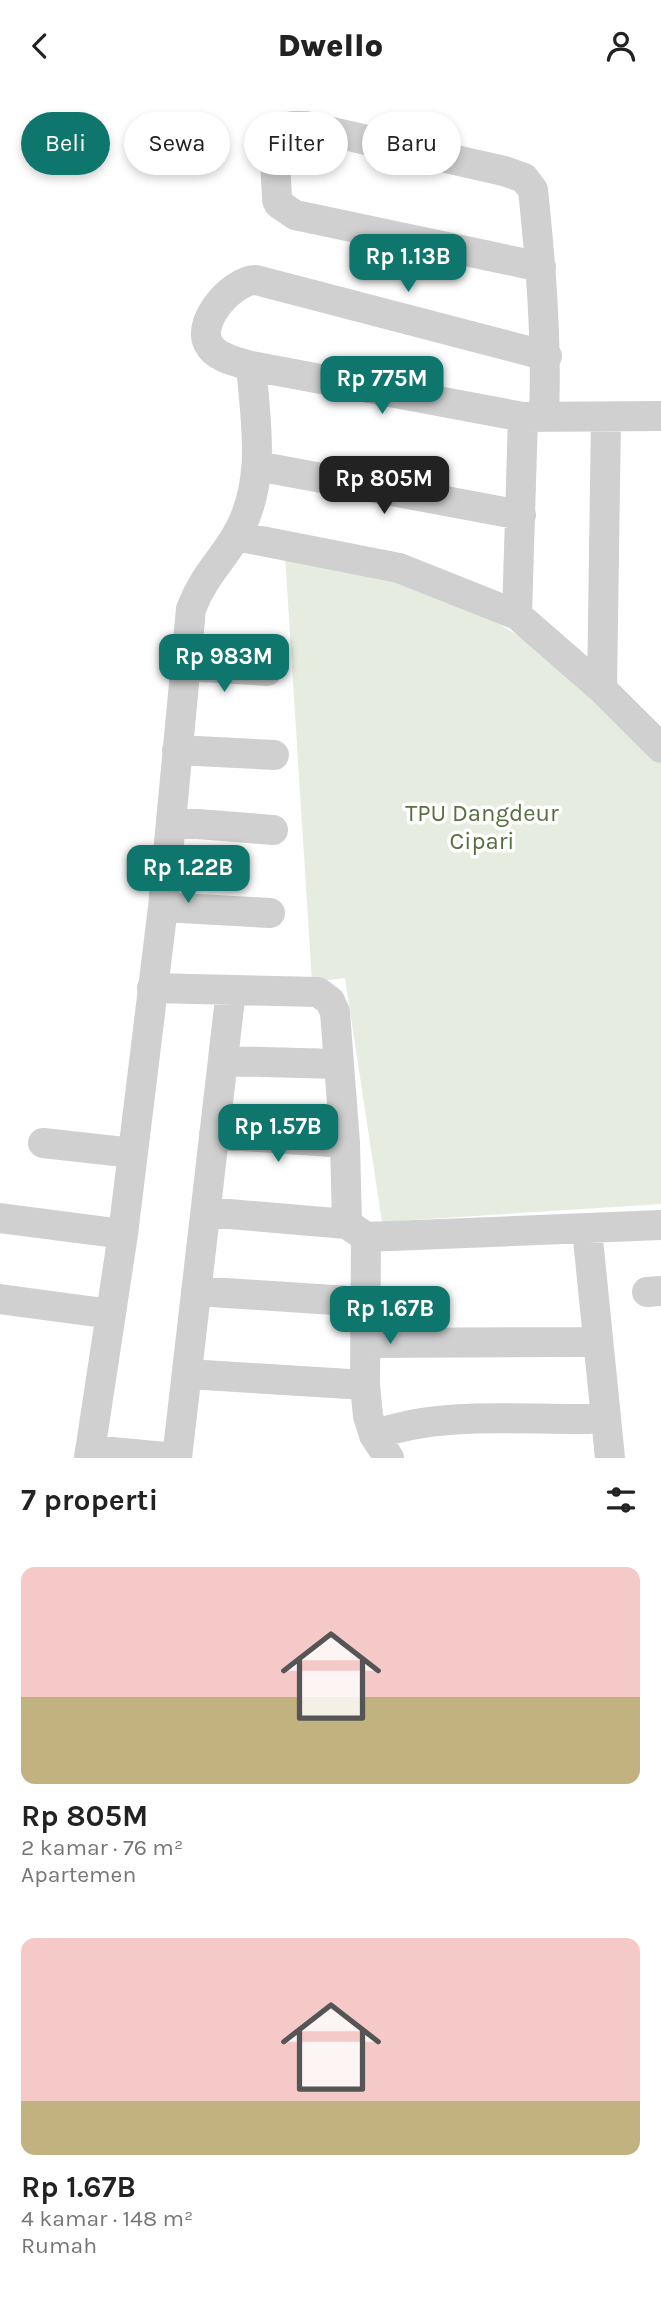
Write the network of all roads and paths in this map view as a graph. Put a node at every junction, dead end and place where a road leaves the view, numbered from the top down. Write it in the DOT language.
graph roads {
  1 [pos="541,267"];
  2 [pos="547,356"];
  3 [pos="251,366"];
  4 [pos="661,416"];
  5 [pos="533,417"];
  6 [pos="606,417"];
  7 [pos="257,466"];
  8 [pos="522,515"];
  9 [pos="236,536"];
  10 [pos="517,615"];
  11 [pos="184,666"];
  12 [pos="267,671"];
  13 [pos="602,689"];
  14 [pos="661,748"];
  15 [pos="177,750"];
  16 [pos="274,755"];
  17 [pos="172,822"];
  18 [pos="273,830"];
  19 [pos="163,907"];
  20 [pos="270,913"];
  21 [pos="152,988"];
  22 [pos="231,990"];
  23 [pos="223,1061"];
  24 [pos="338,1064"];
  25 [pos="214,1134"];
  26 [pos="43,1143"];
  27 [pos="345,1143"];
  28 [pos="133,1153"];
  29 [pos="206,1212"];
  30 [pos="0,1218"];
  31 [pos="661,1225"];
  32 [pos="587,1229"];
  33 [pos="357,1230"];
  34 [pos="123,1234"];
  35 [pos="196,1291"];
  36 [pos="0,1299"];
  37 [pos="364,1302"];
  38 [pos="111,1314"];
  39 [pos="365,1342"];
  40 [pos="582,1342"];
  41 [pos="188,1374"];
  42 [pos="365,1385"];
  43 [pos="588,1419"];
  44 [pos="382,1447"];
  45 [pos="89,1454"];
  46 [pos="176,1458"];
  47 [pos="610,1458"];
  1 -- 1 [label="street"];
  1 -- 2 [label="street"];
  2 -- 3 [label="street"];
  2 -- 5 [label="street"];
  3 -- 5 [label="street"];
  3 -- 7 [label="street"];
  4 -- 6 [label="street"];
  5 -- 6 [label="street"];
  5 -- 8 [label="street"];
  6 -- 13 [label="street"];
  7 -- 8 [label="street"];
  7 -- 9 [label="street"];
  8 -- 10 [label="street"];
  9 -- 10 [label="street"];
  9 -- 11 [label="street"];
  10 -- 13 [label="street"];
  11 -- 12 [label="street"];
  11 -- 15 [label="street"];
  13 -- 14 [label="street"];
  15 -- 16 [label="street"];
  15 -- 17 [label="street"];
  17 -- 18 [label="street"];
  17 -- 19 [label="street"];
  19 -- 20 [label="street"];
  19 -- 21 [label="street"];
  21 -- 22 [label="street"];
  21 -- 28 [label="street"];
  22 -- 23 [label="street"];
  22 -- 24 [label="street"];
  23 -- 24 [label="street"];
  23 -- 25 [label="street"];
  24 -- 27 [label="street"];
  25 -- 27 [label="street"];
  25 -- 29 [label="street"];
  26 -- 28 [label="street"];
  27 -- 33 [label="street"];
  28 -- 34 [label="street"];
  29 -- 33 [label="street"];
  29 -- 35 [label="street"];
  30 -- 34 [label="street"];
  31 -- 32 [label="street"];
  32 -- 33 [label="street"];
  32 -- 47 [label="street"];
  33 -- 37 [label="street"];
  34 -- 38 [label="street"];
  35 -- 37 [label="street"];
  35 -- 41 [label="street"];
  36 -- 38 [label="street"];
  37 -- 39 [label="street"];
  38 -- 45 [label="street"];
  39 -- 40 [label="street"];
  39 -- 42 [label="street"];
  41 -- 42 [label="street"];
  41 -- 46 [label="street"];
  42 -- 44 [label="street"];
  43 -- 44 [label="street"];
  45 -- 46 [label="street"];
}
